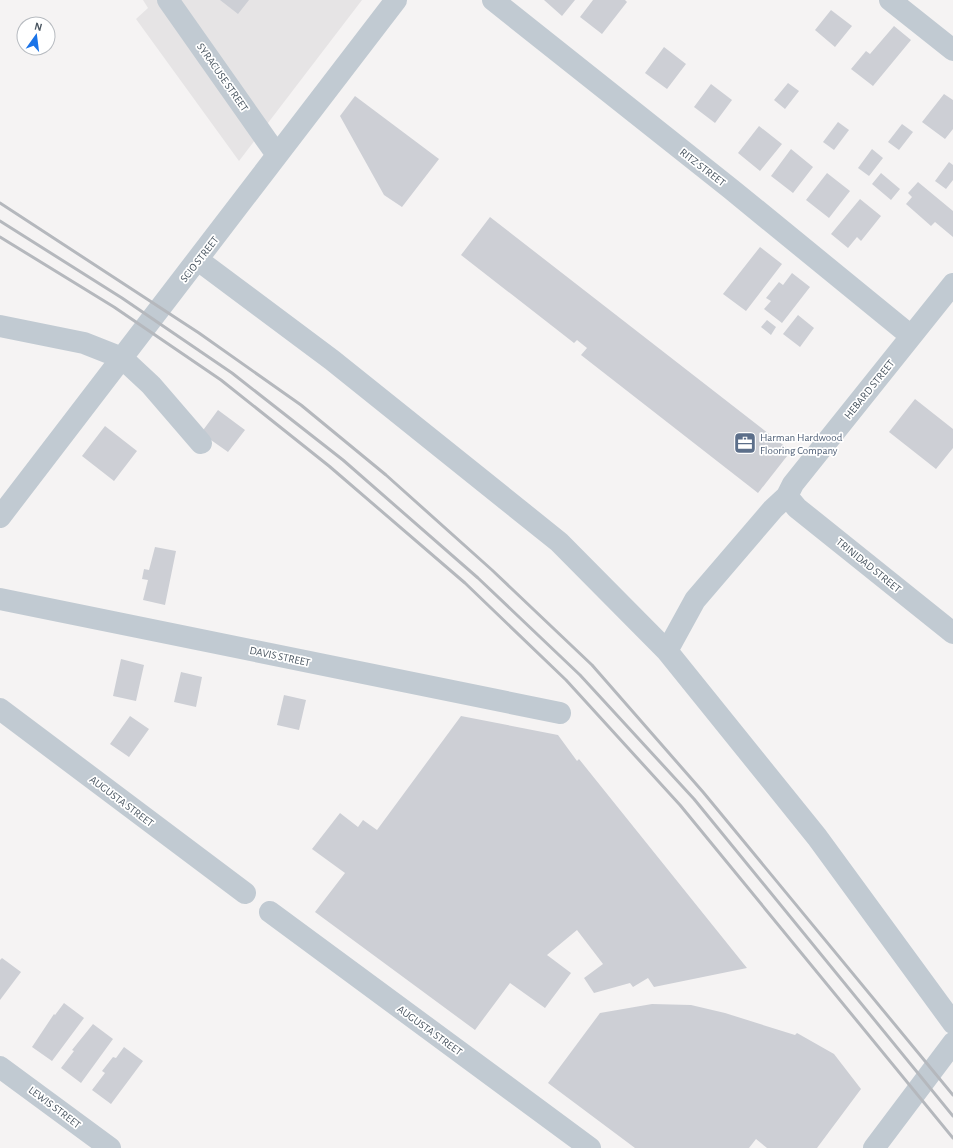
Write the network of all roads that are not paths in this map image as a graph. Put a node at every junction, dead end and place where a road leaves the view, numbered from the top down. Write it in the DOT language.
graph roads {
  1 [pos="168,0"];
  2 [pos="396,0"];
  3 [pos="492,0"];
  4 [pos="890,0"];
  5 [pos="953,50"];
  6 [pos="277,155"];
  7 [pos="198,260"];
  8 [pos="953,284"];
  9 [pos="0,326"];
  10 [pos="911,336"];
  11 [pos="122,358"];
  12 [pos="201,443"];
  13 [pos="787,496"];
  14 [pos="0,517"];
  15 [pos="0,599"];
  16 [pos="953,633"];
  17 [pos="667,651"];
  18 [pos="0,709"];
  19 [pos="560,713"];
  20 [pos="245,893"];
  21 [pos="270,912"];
  22 [pos="953,1023"];
  23 [pos="953,1043"];
  24 [pos="0,1067"];
  25 [pos="110,1148"];
  26 [pos="590,1148"];
  27 [pos="874,1148"];
  1 -- 6 [label="street, SYRACUSE STREET"];
  2 -- 6 [label="street, SCIO STREET"];
  3 -- 10 [label="street, RITZ STREET"];
  4 -- 5 [label="street"];
  6 -- 7 [label="street, SCIO STREET"];
  7 -- 11 [label="street, SCIO STREET"];
  7 -- 17 [label="street"];
  8 -- 10 [label="street, HEBARD STREET"];
  9 -- 11 [label="street"];
  10 -- 13 [label="street, HEBARD STREET"];
  11 -- 12 [label="street"];
  11 -- 14 [label="street, SCIO STREET"];
  13 -- 16 [label="street, TRINIDAD STREET"];
  13 -- 17 [label="street, HEBARD STREET"];
  15 -- 19 [label="street, DAVIS STREET"];
  17 -- 22 [label="street"];
  18 -- 20 [label="street, AUGUSTA STREET"];
  21 -- 26 [label="street, AUGUSTA STREET"];
  23 -- 27 [label="street"];
  24 -- 25 [label="street, LEWIS STREET"];
}
